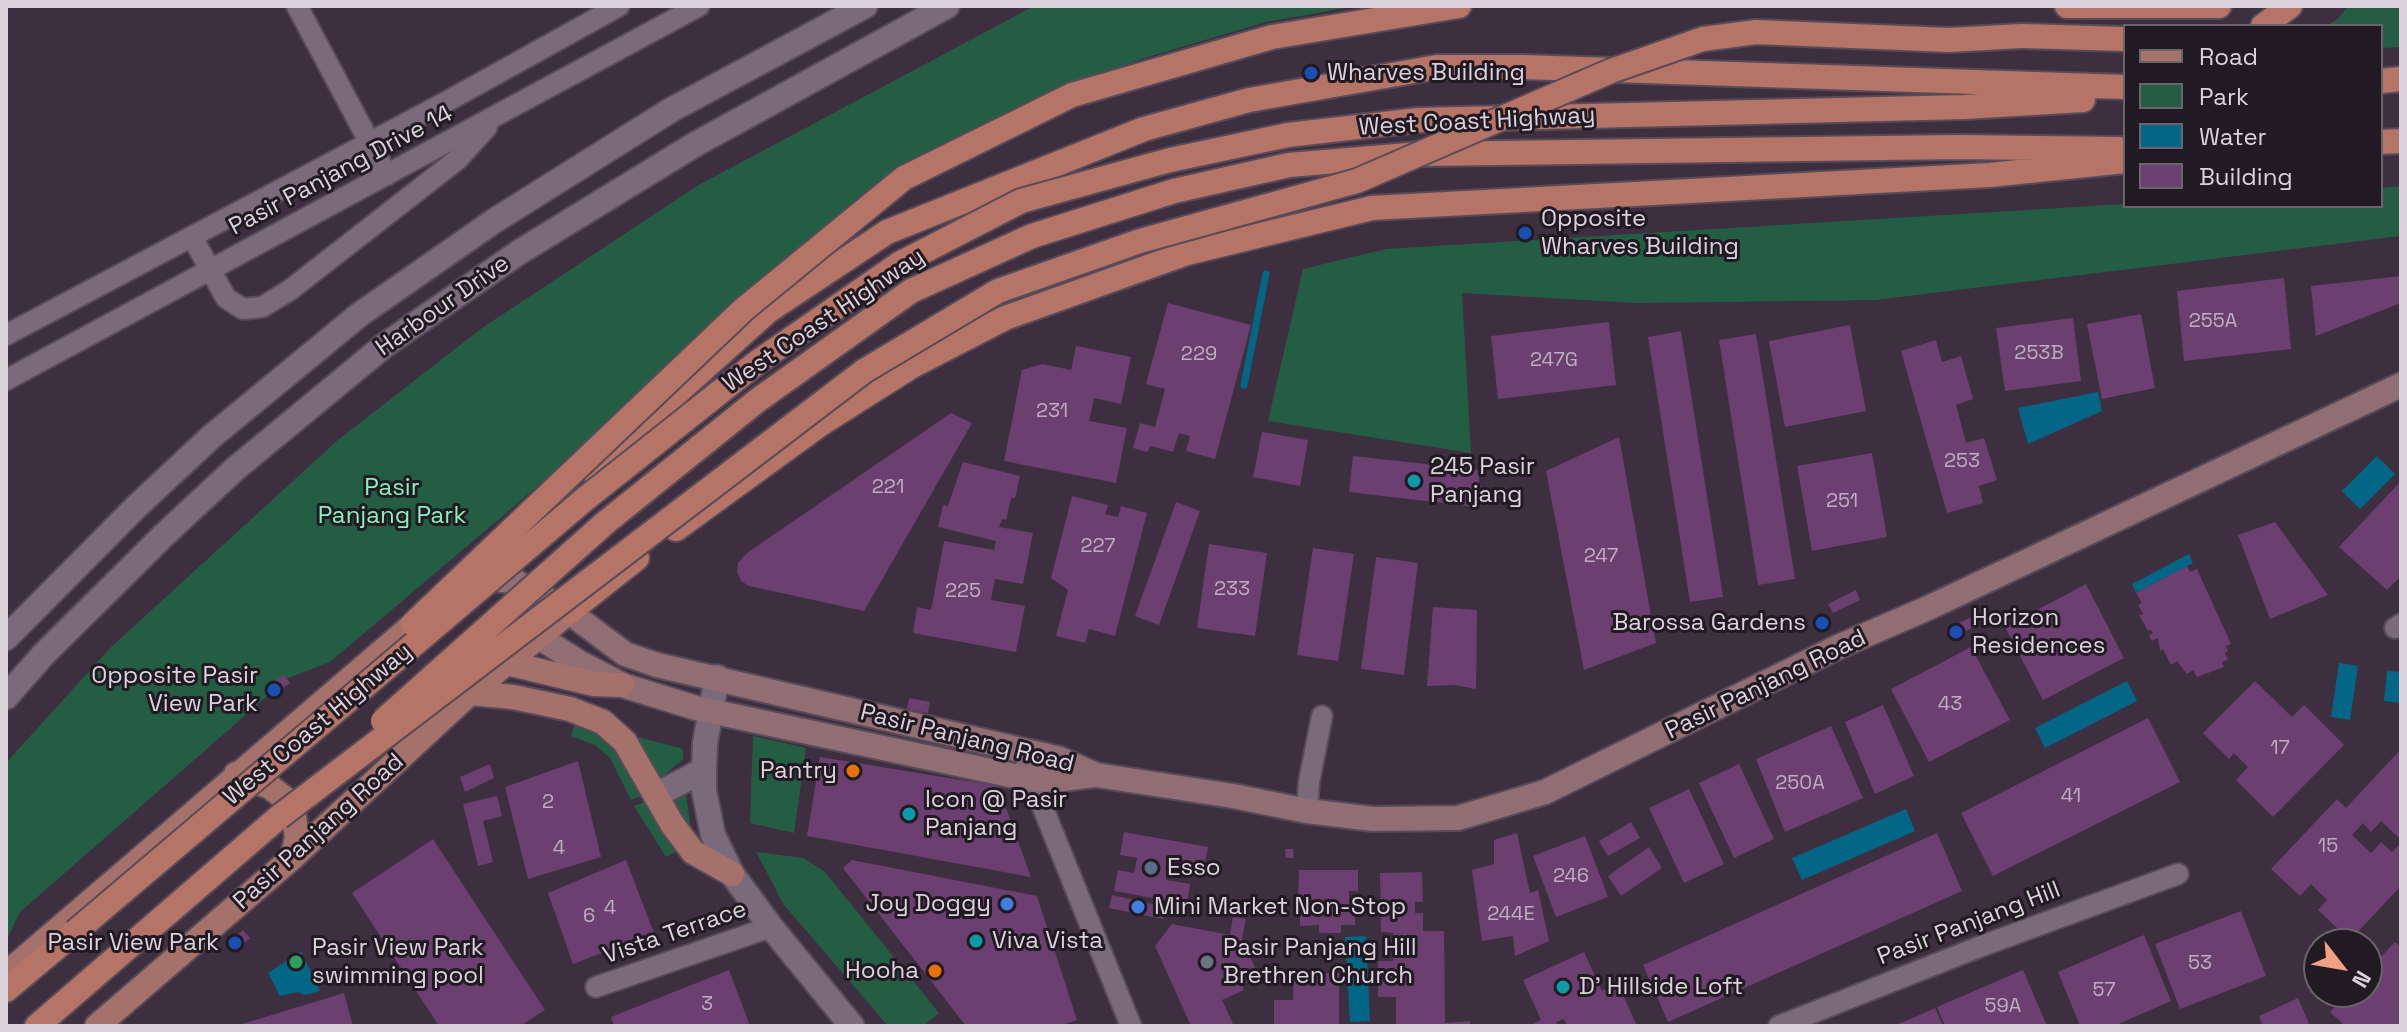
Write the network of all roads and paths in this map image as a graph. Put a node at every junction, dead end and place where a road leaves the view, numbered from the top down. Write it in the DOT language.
graph roads {
  1 [pos="297,6"];
  2 [pos="619,6"];
  3 [pos="699,6"];
  4 [pos="865,6"];
  5 [pos="947,6"];
  6 [pos="1459,6"];
  7 [pos="2067,6"];
  8 [pos="2219,6"];
  9 [pos="2290,6"];
  10 [pos="2266,24"];
  11 [pos="2123,39"];
  12 [pos="2123,87"];
  13 [pos="2123,97"];
  14 [pos="501,113"];
  15 [pos="370,141"];
  16 [pos="2123,149"];
  17 [pos="2123,161"];
  18 [pos="387,175"];
  19 [pos="192,237"];
  20 [pos="211,271"];
  21 [pos="6,335"];
  22 [pos="6,380"];
  23 [pos="2401,385"];
  24 [pos="513,539"];
  25 [pos="468,578"];
  26 [pos="514,581"];
  27 [pos="569,612"];
  28 [pos="539,637"];
  29 [pos="6,638"];
  30 [pos="507,663"];
  31 [pos="717,677"];
  32 [pos="622,685"];
  33 [pos="470,693"];
  34 [pos="6,697"];
  35 [pos="710,712"];
  36 [pos="1322,716"];
  37 [pos="1021,749"];
  38 [pos="704,770"];
  39 [pos="1096,775"];
  40 [pos="245,777"];
  41 [pos="1030,778"];
  42 [pos="656,795"];
  43 [pos="1307,811"];
  44 [pos="279,817"];
  45 [pos="292,858"];
  46 [pos="732,874"];
  47 [pos="2178,874"];
  48 [pos="771,927"];
  49 [pos="6,974"];
  50 [pos="596,987"];
  51 [pos="6,990"];
  52 [pos="37,1026"];
  53 [pos="97,1026"];
  54 [pos="852,1026"];
  55 [pos="1131,1026"];
  56 [pos="1779,1026"];
  1 -- 15 [label="street"];
  2 -- 15 [label="street, Pasir Panjang Drive 14"];
  3 -- 14 [label="street, Pasir Panjang Drive 14"];
  4 -- 29 [label="street, Harbour Drive"];
  5 -- 34 [label="street, Harbour Drive"];
  6 -- 40 [label="highway, bridge"];
  7 -- 8 [label="highway"];
  9 -- 10 [label="highway"];
  11 -- 44 [label="highway, bridge"];
  12 -- 24 [label="highway"];
  13 -- 40 [label="highway, West Coast Highway, bridge"];
  14 -- 18 [label="street, Pasir Panjang Drive 14"];
  14 -- 20 [label="street"];
  15 -- 18 [label="street"];
  15 -- 19 [label="street, Pasir Panjang Drive 14"];
  16 -- 44 [label="highway, West Coast Highway, bridge"];
  17 -- 27 [label="highway"];
  18 -- 20 [label="street, Pasir Panjang Drive 14"];
  19 -- 20 [label="street"];
  19 -- 21 [label="street, Pasir Panjang Drive 14"];
  20 -- 22 [label="street, Pasir Panjang Drive 14"];
  23 -- 43 [label="main road, Pasir Panjang Road"];
  24 -- 25 [label="main road"];
  24 -- 26 [label="main road"];
  25 -- 26 [label="main road, Pasir Panjang Road"];
  25 -- 40 [label="main road"];
  26 -- 27 [label="main road, Pasir Panjang Road"];
  26 -- 28 [label="main road"];
  27 -- 28 [label="main road, Pasir Panjang Road"];
  27 -- 31 [label="main road, Pasir Panjang Road"];
  28 -- 30 [label="main road, Pasir Panjang Road"];
  28 -- 32 [label="main road, Pasir Panjang Road"];
  30 -- 32 [label="main road"];
  30 -- 33 [label="main road, Pasir Panjang Road"];
  31 -- 35 [label="street"];
  31 -- 37 [label="main road, Pasir Panjang Road"];
  32 -- 35 [label="main road, Pasir Panjang Road"];
  33 -- 42 [label="main road"];
  33 -- 45 [label="main road, Pasir Panjang Road"];
  35 -- 38 [label="street"];
  35 -- 41 [label="main road, Pasir Panjang Road"];
  36 -- 43 [label="street"];
  37 -- 39 [label="main road, Pasir Panjang Road"];
  37 -- 41 [label="street"];
  38 -- 42 [label="street"];
  38 -- 46 [label="street"];
  39 -- 41 [label="main road, Pasir Panjang Road"];
  39 -- 43 [label="main road, Pasir Panjang Road"];
  40 -- 45 [label="main road"];
  40 -- 49 [label="main road"];
  40 -- 51 [label="highway, West Coast Highway, bridge"];
  41 -- 55 [label="street"];
  42 -- 46 [label="main road"];
  44 -- 52 [label="highway, West Coast Highway"];
  45 -- 53 [label="main road, Pasir Panjang Road"];
  46 -- 48 [label="street"];
  47 -- 56 [label="street, Pasir Panjang Hill"];
  48 -- 50 [label="street, Vista Terrace"];
  48 -- 54 [label="street"];
}
